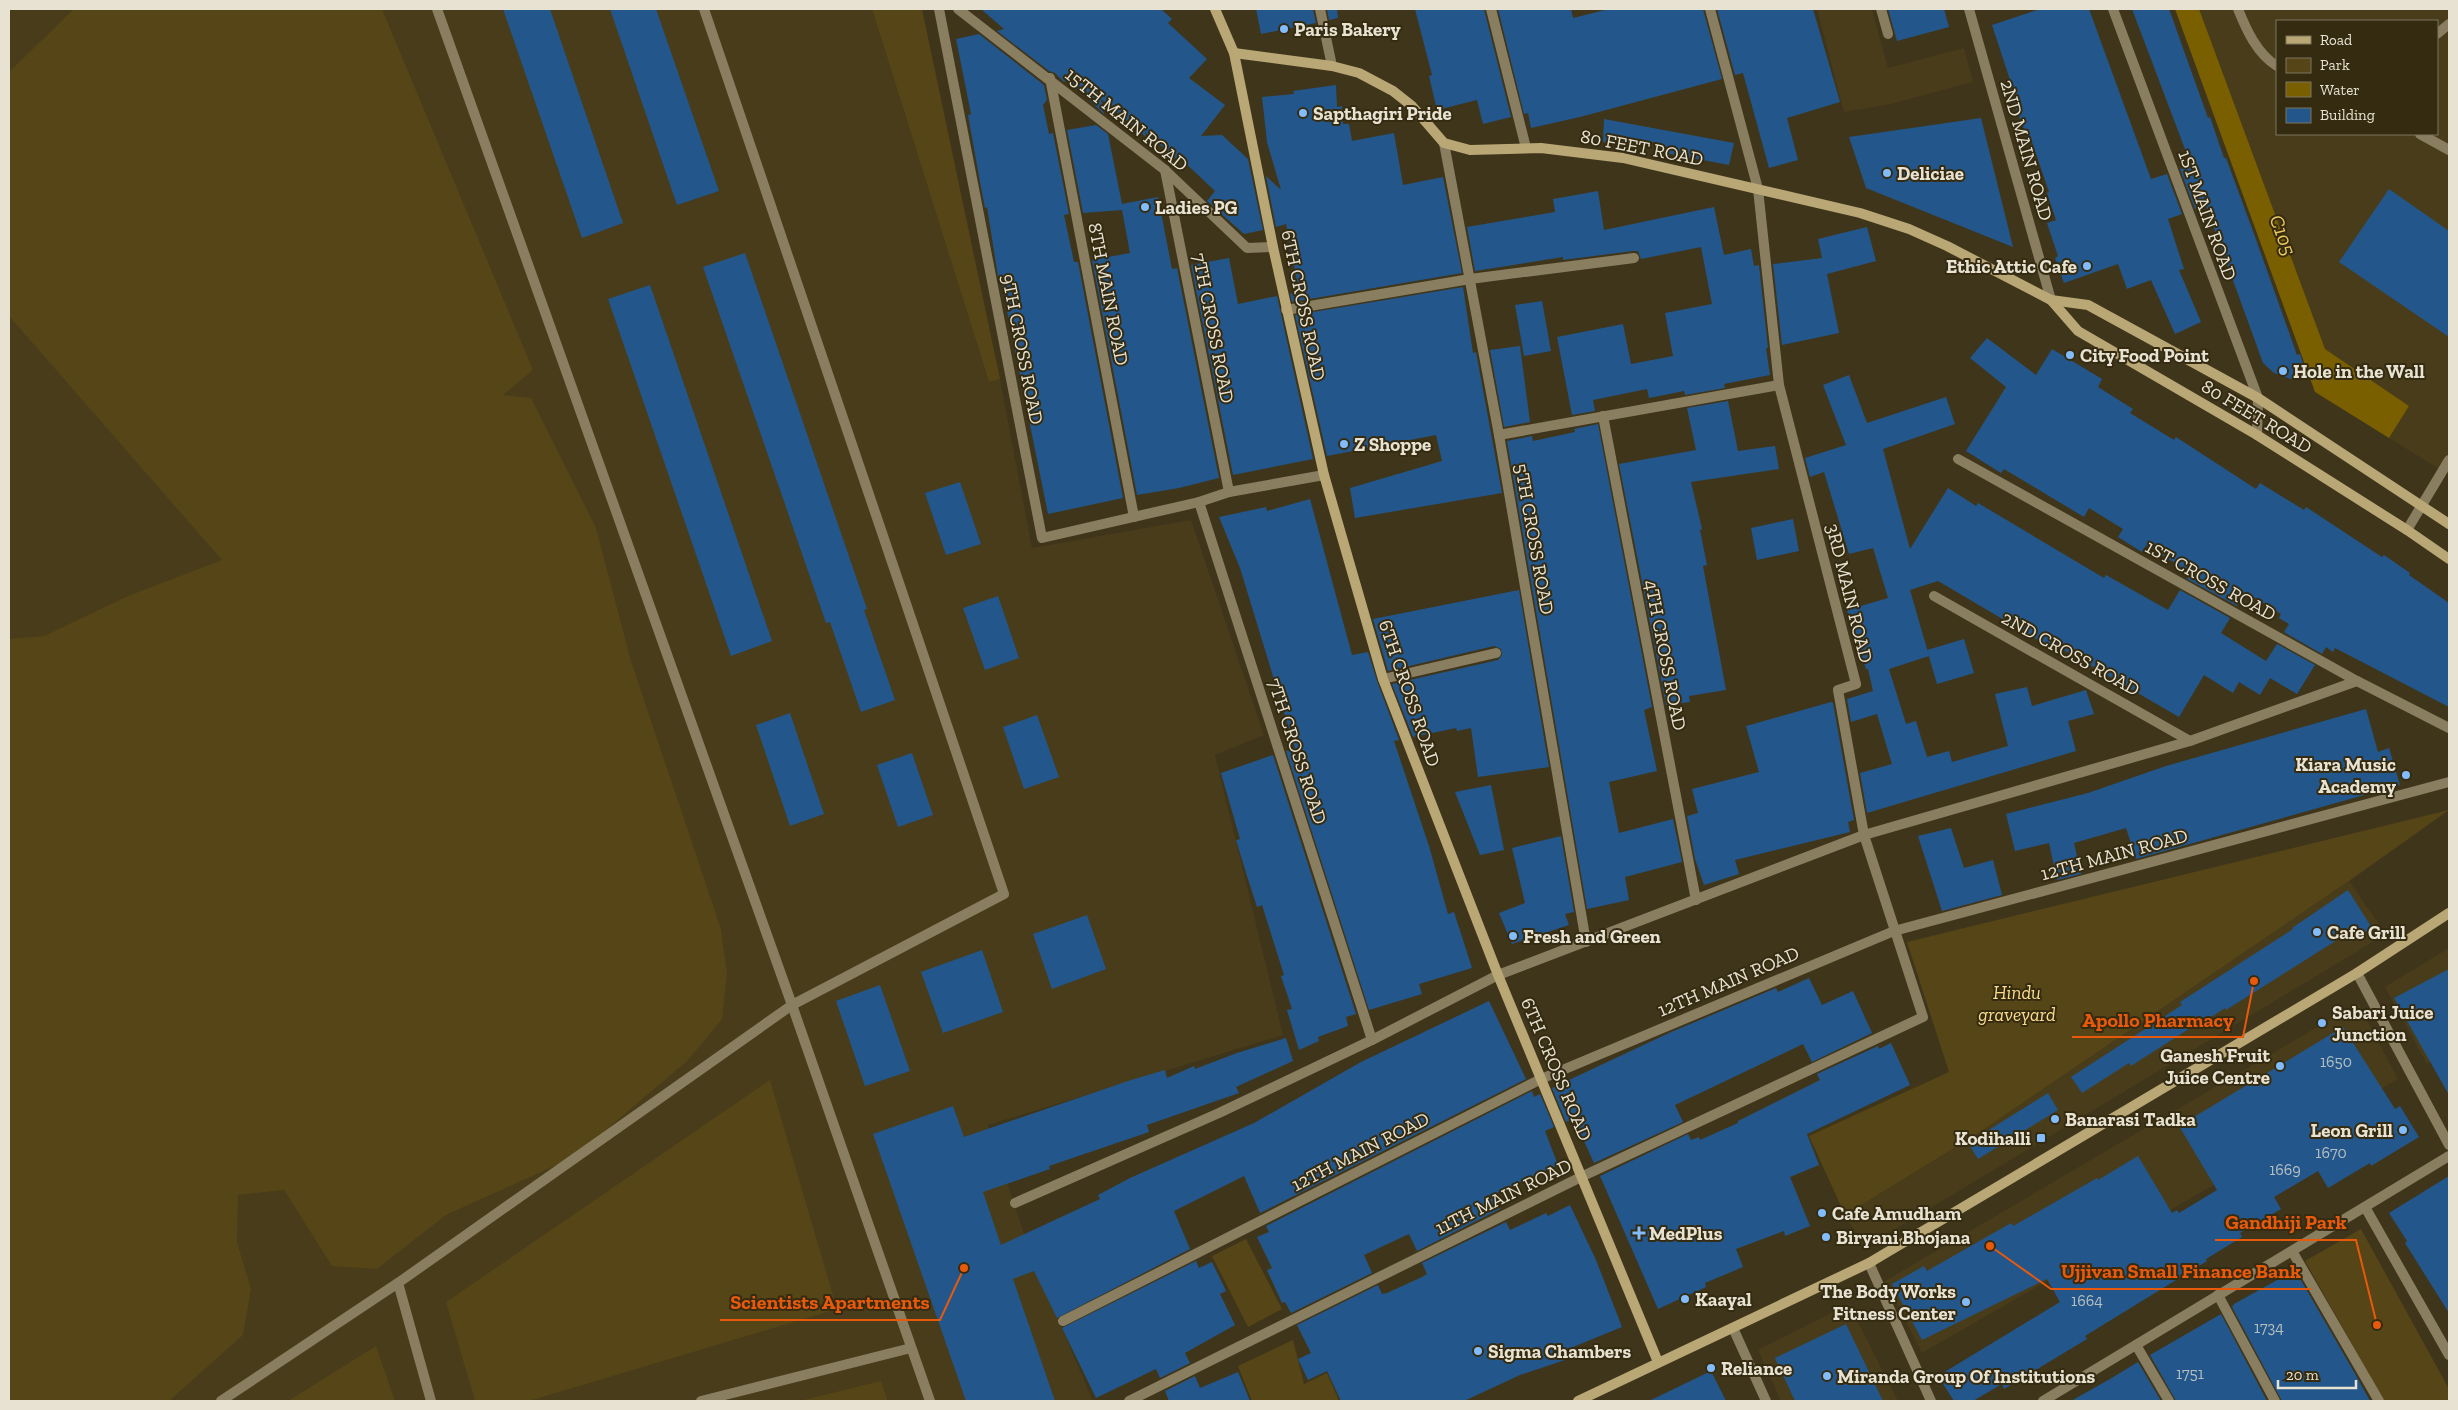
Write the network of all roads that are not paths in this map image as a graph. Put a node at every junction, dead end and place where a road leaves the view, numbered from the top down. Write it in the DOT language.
graph roads {
  1 [pos="437,9"];
  2 [pos="704,9"];
  3 [pos="939,9"];
  4 [pos="958,9"];
  5 [pos="1215,9"];
  6 [pos="1320,9"];
  7 [pos="1491,9"];
  8 [pos="1710,9"];
  9 [pos="1881,9"];
  10 [pos="1969,9"];
  11 [pos="2113,9"];
  12 [pos="2238,9"];
  13 [pos="2449,24"];
  14 [pos="2438,33"];
  15 [pos="1888,34"];
  16 [pos="1234,54"];
  17 [pos="2276,65"];
  18 [pos="1332,66"];
  19 [pos="1050,78"];
  20 [pos="2422,135"];
  21 [pos="1444,143"];
  22 [pos="2447,145"];
  23 [pos="1526,148"];
  24 [pos="1166,170"];
  25 [pos="1758,189"];
  26 [pos="1273,247"];
  27 [pos="1634,258"];
  28 [pos="1470,279"];
  29 [pos="2050,300"];
  30 [pos="1286,310"];
  31 [pos="1779,385"];
  32 [pos="2258,398"];
  33 [pos="1603,416"];
  34 [pos="1499,434"];
  35 [pos="2258,435"];
  36 [pos="1958,459"];
  37 [pos="2449,460"];
  38 [pos="1324,475"];
  39 [pos="1229,492"];
  40 [pos="1199,502"];
  41 [pos="2423,505"];
  42 [pos="1134,517"];
  43 [pos="2449,524"];
  44 [pos="2407,530"];
  45 [pos="2449,559"];
  46 [pos="1934,596"];
  47 [pos="1496,653"];
  48 [pos="1383,679"];
  49 [pos="2357,681"];
  50 [pos="2449,728"];
  51 [pos="2190,741"];
  52 [pos="2449,782"];
  53 [pos="1864,835"];
  54 [pos="1696,900"];
  55 [pos="2449,913"];
  56 [pos="1894,931"];
  57 [pos="1586,942"];
  58 [pos="2357,973"];
  59 [pos="1498,975"];
  60 [pos="792,1005"];
  61 [pos="1923,1017"];
  62 [pos="1372,1040"];
  63 [pos="1541,1078"];
  64 [pos="2449,1145"];
  65 [pos="2449,1156"];
  66 [pos="1583,1176"];
  67 [pos="1015,1203"];
  68 [pos="2365,1206"];
  69 [pos="2292,1251"];
  70 [pos="1870,1263"];
  71 [pos="398,1282"];
  72 [pos="2218,1295"];
  73 [pos="1063,1321"];
  74 [pos="1733,1328"];
  75 [pos="2136,1345"];
  76 [pos="911,1348"];
  77 [pos="2449,1355"];
  78 [pos="1658,1362"];
  79 [pos="2060,1397"];
  80 [pos="221,1401"];
  81 [pos="432,1401"];
  82 [pos="701,1401"];
  83 [pos="930,1401"];
  84 [pos="1129,1401"];
  85 [pos="1580,1401"];
  86 [pos="1766,1401"];
  87 [pos="1931,1401"];
  88 [pos="2043,1401"];
  89 [pos="2169,1401"];
  90 [pos="2275,1401"];
  91 [pos="2379,1401"];
  1 -- 60 [label="street"];
  2 -- 60 [label="street"];
  3 -- 42 [label="street, 9TH CROSS ROAD"];
  4 -- 19 [label="street, 15TH MAIN ROAD"];
  5 -- 16 [label="street, 6TH CROSS ROAD"];
  6 -- 18 [label="street"];
  7 -- 23 [label="street"];
  8 -- 25 [label="street, 3RD MAIN ROAD"];
  9 -- 15 [label="street"];
  10 -- 29 [label="street, 2ND MAIN ROAD"];
  11 -- 32 [label="street, 1ST MAIN ROAD"];
  12 -- 17 [label="street"];
  13 -- 14 [label="street"];
  16 -- 18 [label="street"];
  16 -- 26 [label="street, 6TH CROSS ROAD"];
  18 -- 21 [label="street"];
  19 -- 24 [label="street, 15TH MAIN ROAD"];
  19 -- 42 [label="street, 8TH MAIN ROAD"];
  20 -- 22 [label="street"];
  21 -- 23 [label="street, 80 FEET ROAD"];
  21 -- 28 [label="street, 5TH CROSS ROAD"];
  23 -- 25 [label="street, 80 FEET ROAD"];
  24 -- 26 [label="street, 15TH MAIN ROAD"];
  24 -- 39 [label="street, 7TH CROSS ROAD"];
  25 -- 29 [label="street, 80 FEET ROAD"];
  25 -- 31 [label="street, 3RD MAIN ROAD"];
  26 -- 30 [label="street, 6TH CROSS ROAD"];
  27 -- 28 [label="street"];
  28 -- 30 [label="street"];
  28 -- 34 [label="street, 5TH CROSS ROAD"];
  29 -- 32 [label="street, 80 FEET ROAD"];
  29 -- 35 [label="street, 80 FEET ROAD"];
  30 -- 38 [label="street, 6TH CROSS ROAD"];
  31 -- 33 [label="street"];
  31 -- 53 [label="street, 3RD MAIN ROAD"];
  32 -- 35 [label="street, 1ST MAIN ROAD"];
  32 -- 41 [label="street, 80 FEET ROAD"];
  33 -- 34 [label="street"];
  33 -- 54 [label="street, 4TH CROSS ROAD"];
  34 -- 57 [label="street, 5TH CROSS ROAD"];
  35 -- 44 [label="street, 80 FEET ROAD"];
  36 -- 49 [label="street, 1ST CROSS ROAD"];
  37 -- 41 [label="street"];
  38 -- 39 [label="street"];
  38 -- 48 [label="street, 6TH CROSS ROAD"];
  39 -- 40 [label="street"];
  40 -- 42 [label="street, 9TH CROSS ROAD"];
  40 -- 62 [label="street, 7TH CROSS ROAD"];
  41 -- 43 [label="street, 80 FEET ROAD"];
  41 -- 44 [label="street"];
  44 -- 45 [label="street, 80 FEET ROAD"];
  46 -- 51 [label="street, 2ND CROSS ROAD"];
  47 -- 48 [label="street"];
  48 -- 59 [label="street, 6TH CROSS ROAD"];
  49 -- 50 [label="street, 1ST CROSS ROAD"];
  49 -- 51 [label="street"];
  51 -- 53 [label="street"];
  52 -- 56 [label="street, 12TH MAIN ROAD"];
  53 -- 54 [label="street"];
  53 -- 56 [label="street, 3RD MAIN ROAD"];
  54 -- 57 [label="street"];
  55 -- 58 [label="street"];
  56 -- 61 [label="street, 3RD MAIN ROAD"];
  56 -- 63 [label="street, 12TH MAIN ROAD"];
  57 -- 59 [label="street"];
  58 -- 64 [label="street"];
  58 -- 70 [label="street"];
  59 -- 62 [label="street"];
  59 -- 63 [label="street, 6TH CROSS ROAD"];
  60 -- 71 [label="street"];
  60 -- 76 [label="street"];
  61 -- 66 [label="street, 11TH MAIN ROAD"];
  62 -- 67 [label="street"];
  63 -- 66 [label="street, 6TH CROSS ROAD"];
  63 -- 73 [label="street, 12TH MAIN ROAD"];
  65 -- 68 [label="street"];
  66 -- 78 [label="street, 6TH CROSS ROAD"];
  66 -- 84 [label="street, 11TH MAIN ROAD"];
  68 -- 69 [label="street"];
  68 -- 77 [label="street"];
  69 -- 72 [label="street"];
  69 -- 91 [label="street"];
  70 -- 74 [label="street"];
  70 -- 87 [label="street"];
  71 -- 80 [label="street"];
  71 -- 81 [label="street"];
  72 -- 75 [label="street"];
  72 -- 90 [label="street"];
  74 -- 78 [label="street"];
  74 -- 86 [label="street"];
  75 -- 79 [label="street"];
  75 -- 89 [label="street"];
  76 -- 82 [label="street"];
  76 -- 83 [label="street"];
  78 -- 85 [label="street"];
  79 -- 88 [label="street"];
}
